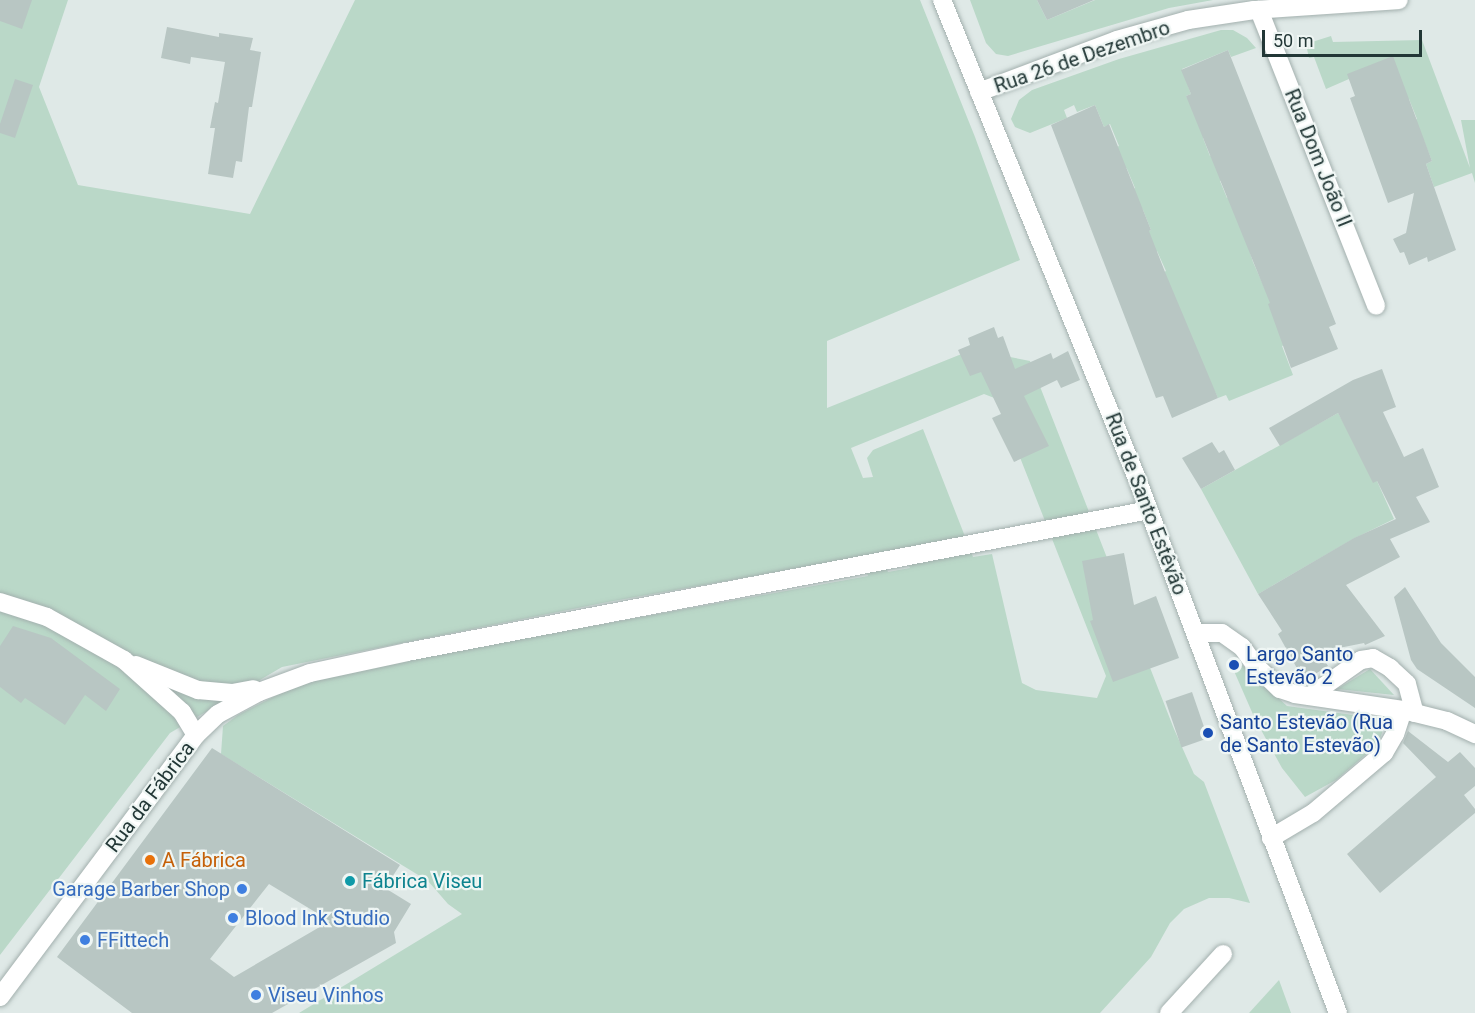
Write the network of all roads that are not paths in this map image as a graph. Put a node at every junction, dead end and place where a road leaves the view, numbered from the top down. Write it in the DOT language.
graph roads {
  1 [pos="942,0"];
  2 [pos="1399,0"];
  3 [pos="1254,7"];
  4 [pos="979,92"];
  5 [pos="1376,306"];
  6 [pos="1149,510"];
  7 [pos="0,602"];
  8 [pos="1196,633"];
  9 [pos="124,660"];
  10 [pos="274,686"];
  11 [pos="1310,696"];
  12 [pos="1409,711"];
  13 [pos="1475,734"];
  14 [pos="196,735"];
  15 [pos="1272,838"];
  16 [pos="1223,954"];
  17 [pos="0,997"];
  18 [pos="1168,1013"];
  19 [pos="1338,1013"];
  1 -- 4 [label="street, Rua de Santo Estêvão"];
  2 -- 3 [label="street, Rua 26 de Dezembro"];
  3 -- 4 [label="street, Rua 26 de Dezembro"];
  3 -- 5 [label="street, Rua Dom João II"];
  4 -- 6 [label="street, Rua de Santo Estêvão"];
  6 -- 8 [label="street, Rua de Santo Estêvão"];
  6 -- 10 [label="street, Rua da Fábrica"];
  7 -- 9 [label="street"];
  8 -- 11 [label="street"];
  8 -- 15 [label="street, Rua de Santo Estêvão"];
  9 -- 10 [label="street"];
  9 -- 14 [label="street"];
  10 -- 14 [label="street, Rua da Fábrica"];
  11 -- 12 [label="street"];
  11 -- 12 [label="street"];
  12 -- 13 [label="street"];
  12 -- 15 [label="street"];
  14 -- 17 [label="street, Rua da Fábrica"];
  15 -- 19 [label="street, Rua de Santo Estêvão"];
  16 -- 18 [label="street"];
}
